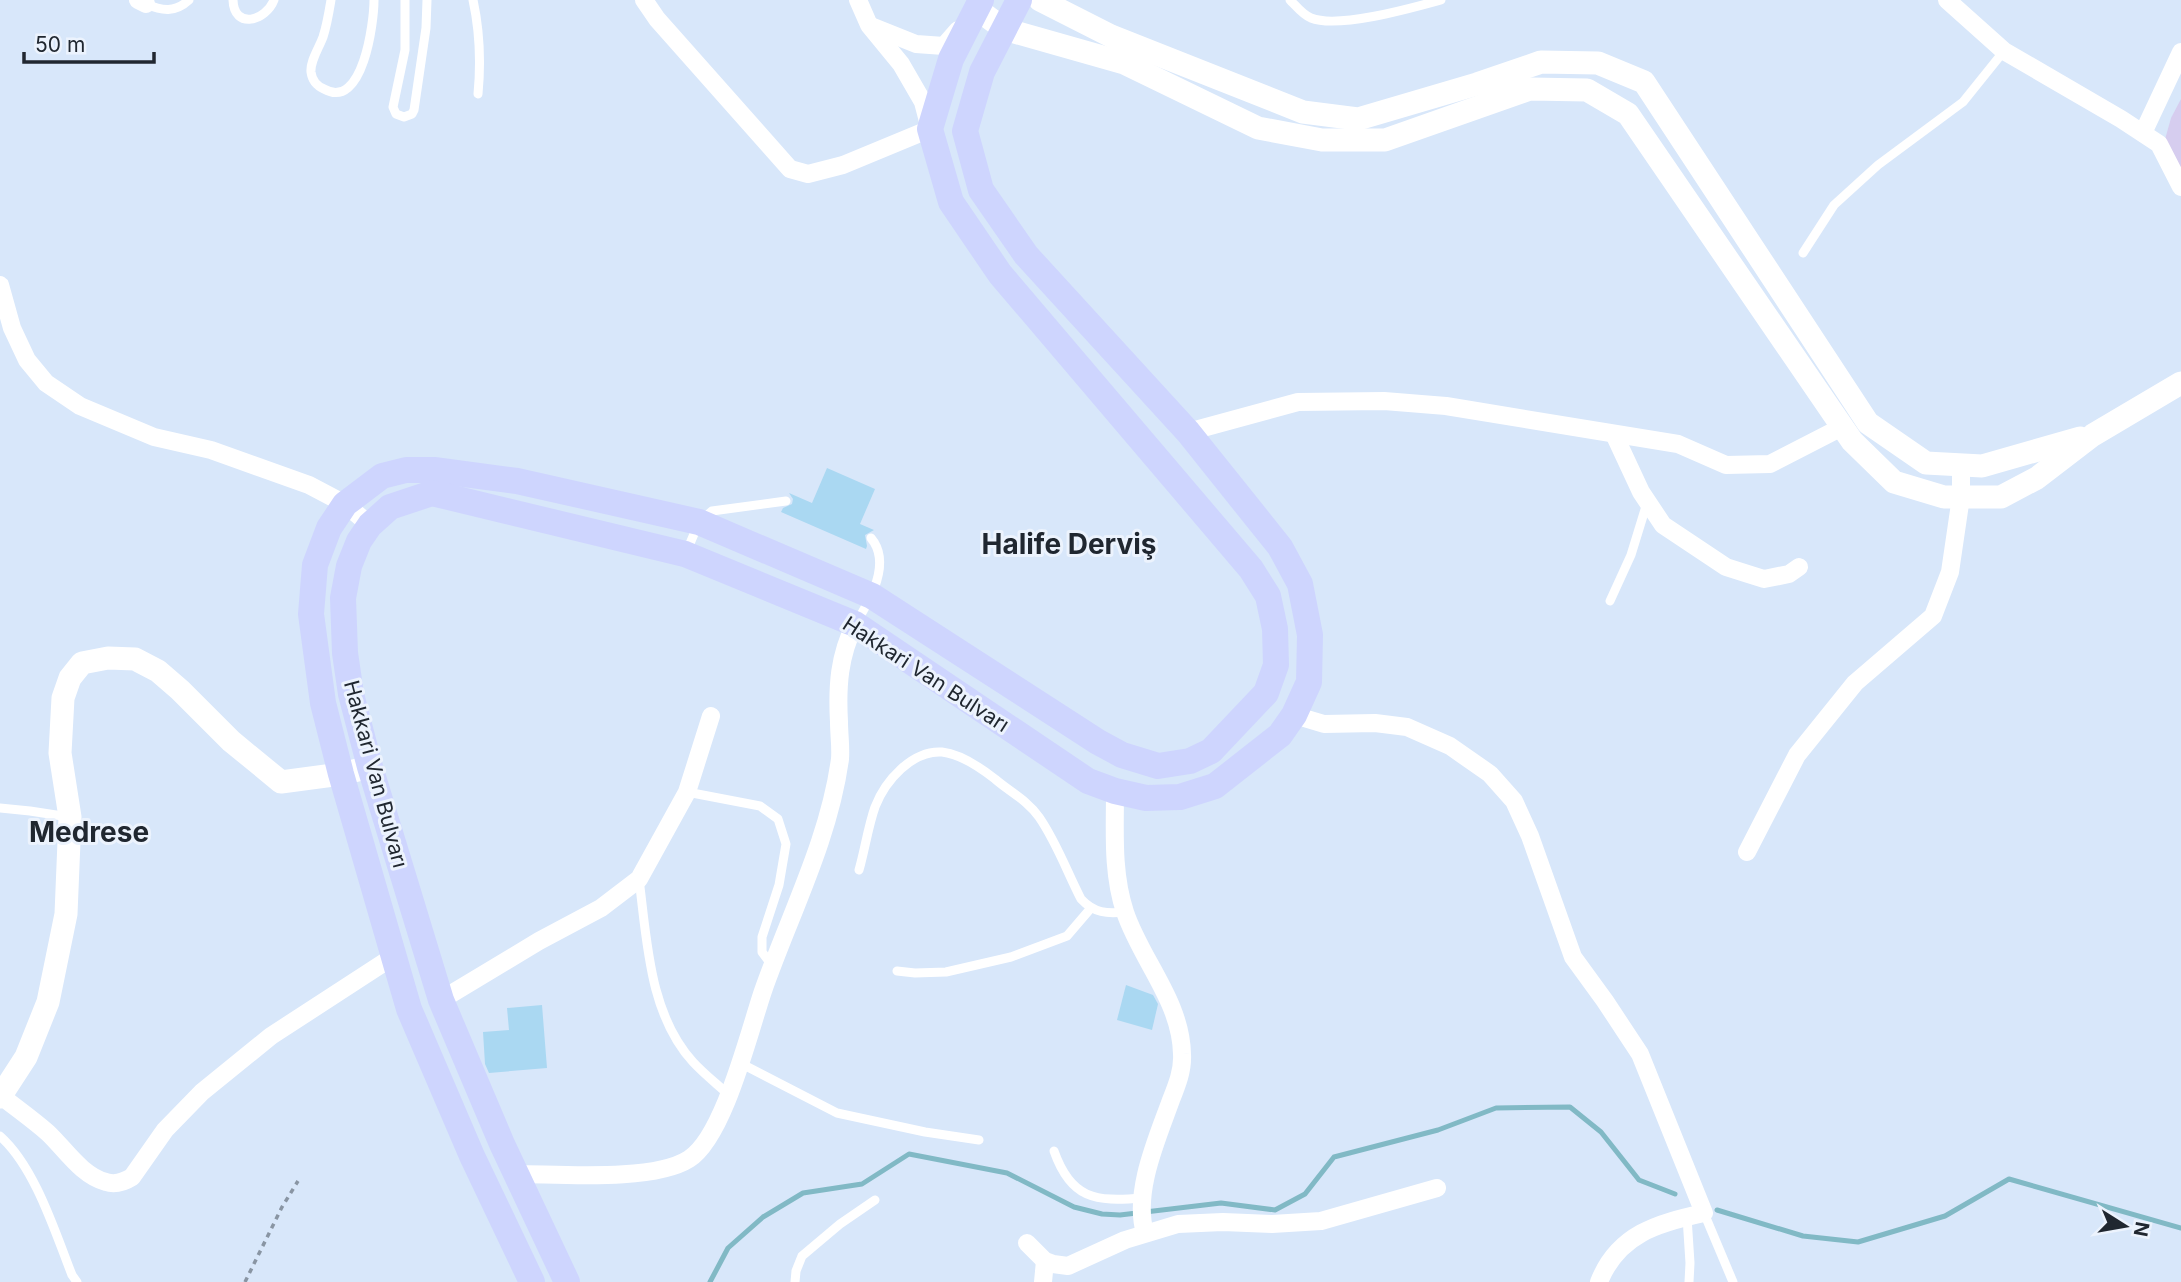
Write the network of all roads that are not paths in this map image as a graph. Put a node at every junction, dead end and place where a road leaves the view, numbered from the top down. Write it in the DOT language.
graph roads {
  1 [pos="189,0"];
  2 [pos="233,0"];
  3 [pos="274,0"];
  4 [pos="331,0"];
  5 [pos="374,0"];
  6 [pos="405,0"];
  7 [pos="427,0"];
  8 [pos="473,0"];
  9 [pos="645,0"];
  10 [pos="858,0"];
  11 [pos="1019,0"];
  12 [pos="1040,0"];
  13 [pos="1290,0"];
  14 [pos="1441,0"];
  15 [pos="1947,0"];
  16 [pos="142,2"];
  17 [pos="979,4"];
  18 [pos="869,25"];
  19 [pos="1004,29"];
  20 [pos="2004,51"];
  21 [pos="2181,52"];
  22 [pos="478,94"];
  23 [pos="930,129"];
  24 [pos="2143,133"];
  25 [pos="2181,187"];
  26 [pos="1803,253"];
  27 [pos="0,285"];
  28 [pos="2181,383"];
  29 [pos="1842,427"];
  30 [pos="1188,432"];
  31 [pos="1615,434"];
  32 [pos="2093,435"];
  33 [pos="1961,465"];
  34 [pos="1961,497"];
  35 [pos="786,501"];
  36 [pos="1647,501"];
  37 [pos="345,504"];
  38 [pos="699,522"];
  39 [pos="370,524"];
  40 [pos="871,538"];
  41 [pos="685,554"];
  42 [pos="1799,568"];
  43 [pos="872,596"];
  44 [pos="1610,601"];
  45 [pos="855,624"];
  46 [pos="1294,715"];
  47 [pos="711,716"];
  48 [pos="370,768"];
  49 [pos="341,774"];
  50 [pos="1115,790"];
  51 [pos="687,792"];
  52 [pos="0,808"];
  53 [pos="70,817"];
  54 [pos="1747,852"];
  55 [pos="859,870"];
  56 [pos="639,879"];
  57 [pos="1091,908"];
  58 [pos="1125,912"];
  59 [pos="394,956"];
  60 [pos="773,967"];
  61 [pos="897,971"];
  62 [pos="441,1000"];
  63 [pos="740,1063"];
  64 [pos="730,1095"];
  65 [pos="0,1096"];
  66 [pos="0,1136"];
  67 [pos="979,1140"];
  68 [pos="1054,1151"];
  69 [pos="516,1174"];
  70 [pos="1437,1188"];
  71 [pos="875,1200"];
  72 [pos="1142,1214"];
  73 [pos="1695,1215"];
  74 [pos="1027,1243"];
  75 [pos="1045,1261"];
  76 [pos="77,1282"];
  77 [pos="532,1282"];
  78 [pos="568,1282"];
  79 [pos="795,1282"];
  80 [pos="1043,1282"];
  81 [pos="1599,1282"];
  82 [pos="1689,1282"];
  83 [pos="1733,1282"];
  1 -- 16 [label="lane"];
  2 -- 3 [label="lane"];
  4 -- 5 [label="lane"];
  6 -- 7 [label="lane"];
  8 -- 22 [label="lane"];
  9 -- 23 [label="street"];
  10 -- 18 [label="street"];
  11 -- 19 [label="main road, Hakkari Van Bulvarı"];
  12 -- 33 [label="street"];
  13 -- 14 [label="lane"];
  15 -- 20 [label="street"];
  17 -- 18 [label="street"];
  17 -- 19 [label="street"];
  17 -- 23 [label="main road"];
  18 -- 23 [label="street"];
  19 -- 29 [label="street"];
  19 -- 30 [label="main road, Hakkari Van Bulvarı"];
  20 -- 24 [label="street"];
  20 -- 26 [label="lane"];
  21 -- 24 [label="street"];
  23 -- 43 [label="main road, Hakkari Van Bulvarı"];
  24 -- 25 [label="street"];
  27 -- 37 [label="street"];
  28 -- 32 [label="street"];
  29 -- 31 [label="street"];
  29 -- 34 [label="street"];
  30 -- 31 [label="street"];
  30 -- 46 [label="main road, Hakkari Van Bulvarı"];
  31 -- 36 [label="street"];
  32 -- 33 [label="street"];
  32 -- 34 [label="street"];
  33 -- 34 [label="street"];
  34 -- 54 [label="street"];
  35 -- 38 [label="lane"];
  36 -- 42 [label="street"];
  36 -- 44 [label="lane"];
  37 -- 38 [label="main road, Hakkari Van Bulvarı"];
  37 -- 39 [label="street"];
  37 -- 49 [label="main road, Hakkari Van Bulvarı"];
  38 -- 41 [label="lane"];
  38 -- 43 [label="main road, Hakkari Van Bulvarı"];
  39 -- 41 [label="main road, Hakkari Van Bulvarı"];
  39 -- 48 [label="main road, Hakkari Van Bulvarı"];
  40 -- 43 [label="lane"];
  41 -- 45 [label="main road, Hakkari Van Bulvarı"];
  43 -- 45 [label="lane"];
  45 -- 50 [label="main road, Hakkari Van Bulvarı"];
  45 -- 60 [label="street"];
  46 -- 50 [label="main road, Hakkari Van Bulvarı"];
  46 -- 73 [label="street"];
  47 -- 51 [label="street"];
  48 -- 49 [label="street"];
  48 -- 62 [label="main road, Hakkari Van Bulvarı"];
  49 -- 53 [label="street"];
  49 -- 59 [label="main road, Hakkari Van Bulvarı"];
  50 -- 58 [label="street"];
  51 -- 56 [label="street"];
  51 -- 60 [label="lane"];
  52 -- 53 [label="lane"];
  53 -- 65 [label="street"];
  55 -- 57 [label="lane"];
  56 -- 62 [label="street"];
  56 -- 64 [label="lane"];
  57 -- 58 [label="lane"];
  57 -- 61 [label="lane"];
  58 -- 72 [label="street"];
  59 -- 65 [label="street"];
  59 -- 77 [label="main road, Hakkari Van Bulvarı"];
  60 -- 63 [label="street"];
  62 -- 69 [label="main road, Hakkari Van Bulvarı"];
  63 -- 64 [label="street"];
  63 -- 67 [label="lane"];
  64 -- 69 [label="street"];
  66 -- 76 [label="lane"];
  68 -- 72 [label="lane"];
  69 -- 78 [label="main road, Hakkari Van Bulvarı"];
  70 -- 72 [label="street"];
  71 -- 79 [label="lane"];
  72 -- 75 [label="street"];
  73 -- 81 [label="street"];
  73 -- 82 [label="lane"];
  73 -- 83 [label="lane"];
  74 -- 75 [label="street"];
  75 -- 80 [label="street"];
}
